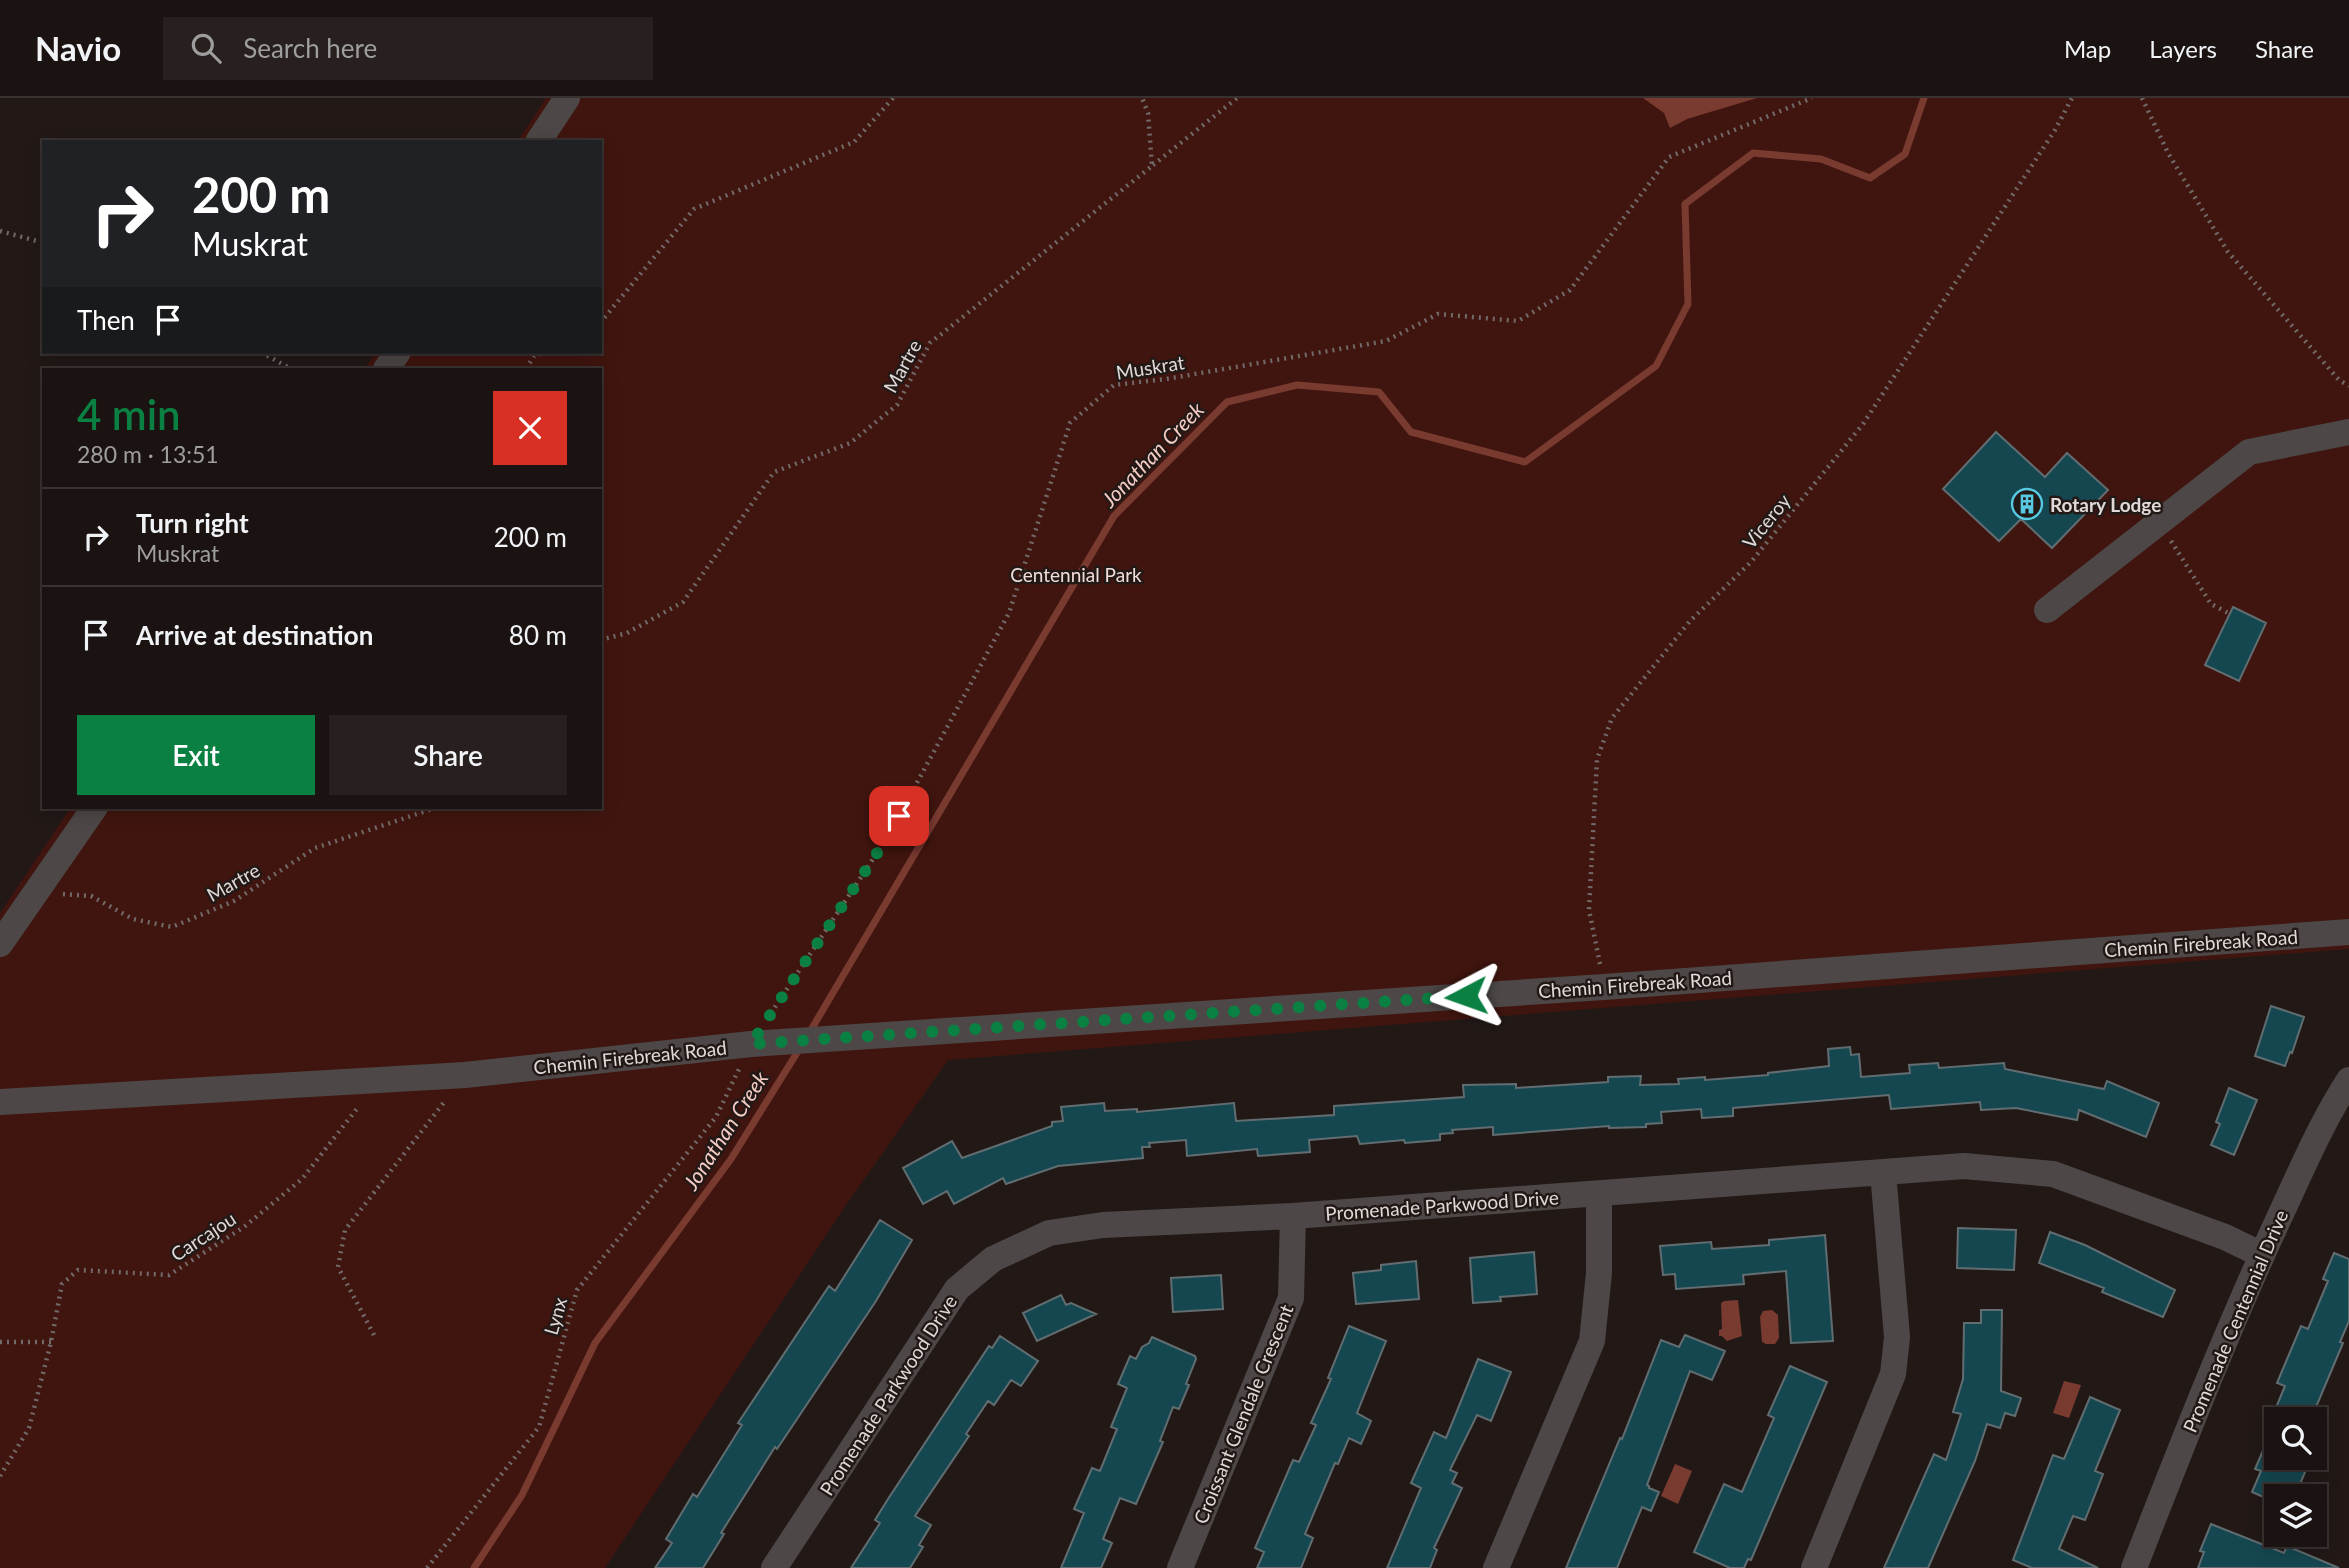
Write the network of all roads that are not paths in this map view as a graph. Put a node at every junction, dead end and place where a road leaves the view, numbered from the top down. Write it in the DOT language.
graph roads {
  1 [pos="567,98"];
  2 [pos="539,140"];
  3 [pos="2349,432"];
  4 [pos="2047,610"];
  5 [pos="94,809"];
  6 [pos="2349,932"];
  7 [pos="0,944"];
  8 [pos="2349,1080"];
  9 [pos="0,1102"];
  10 [pos="1883,1172"];
  11 [pos="1599,1194"];
  12 [pos="1293,1216"];
  13 [pos="2262,1255"];
  14 [pos="774,1568"];
  15 [pos="1180,1568"];
  16 [pos="1496,1568"];
  17 [pos="1814,1568"];
  18 [pos="2134,1568"];
  1 -- 2 [label="street"];
  3 -- 4 [label="street"];
  5 -- 7 [label="street"];
  6 -- 9 [label="street, Chemin Firebreak Road"];
  8 -- 13 [label="street, Promenade Centennial Drive"];
  10 -- 11 [label="street, Promenade Parkwood Drive"];
  10 -- 13 [label="street, Promenade Parkwood Drive"];
  10 -- 17 [label="street"];
  11 -- 12 [label="street, Promenade Parkwood Drive"];
  11 -- 16 [label="street"];
  12 -- 14 [label="street, Promenade Parkwood Drive"];
  12 -- 15 [label="street, Croissant Glendale Crescent"];
  13 -- 18 [label="street, Promenade Centennial Drive"];
}
